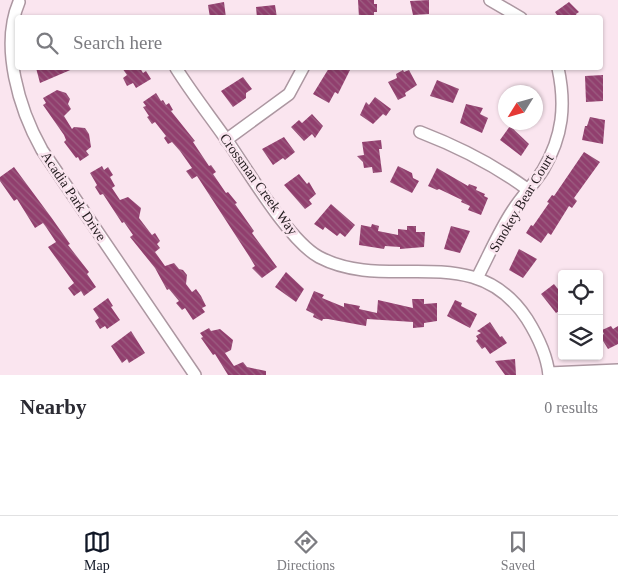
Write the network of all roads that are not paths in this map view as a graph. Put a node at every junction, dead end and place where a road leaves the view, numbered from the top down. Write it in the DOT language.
graph roads {
  1 [pos="490,0"];
  2 [pos="19,2"];
  3 [pos="516,15"];
  4 [pos="177,70"];
  5 [pos="303,70"];
  6 [pos="558,70"];
  7 [pos="420,132"];
  8 [pos="226,140"];
  9 [pos="527,189"];
  10 [pos="477,278"];
  11 [pos="618,370"];
  12 [pos="549,374"];
  13 [pos="195,375"];
  1 -- 3 [label="street"];
  2 -- 13 [label="street, Acadia Park Drive"];
  4 -- 8 [label="street, Crossman Creek Way"];
  5 -- 8 [label="street"];
  6 -- 9 [label="street, Smokey Bear Court"];
  7 -- 9 [label="street"];
  8 -- 10 [label="street, Crossman Creek Way"];
  9 -- 10 [label="street, Smokey Bear Court"];
  10 -- 12 [label="street, Crossman Creek Way"];
  11 -- 12 [label="street"];
}
